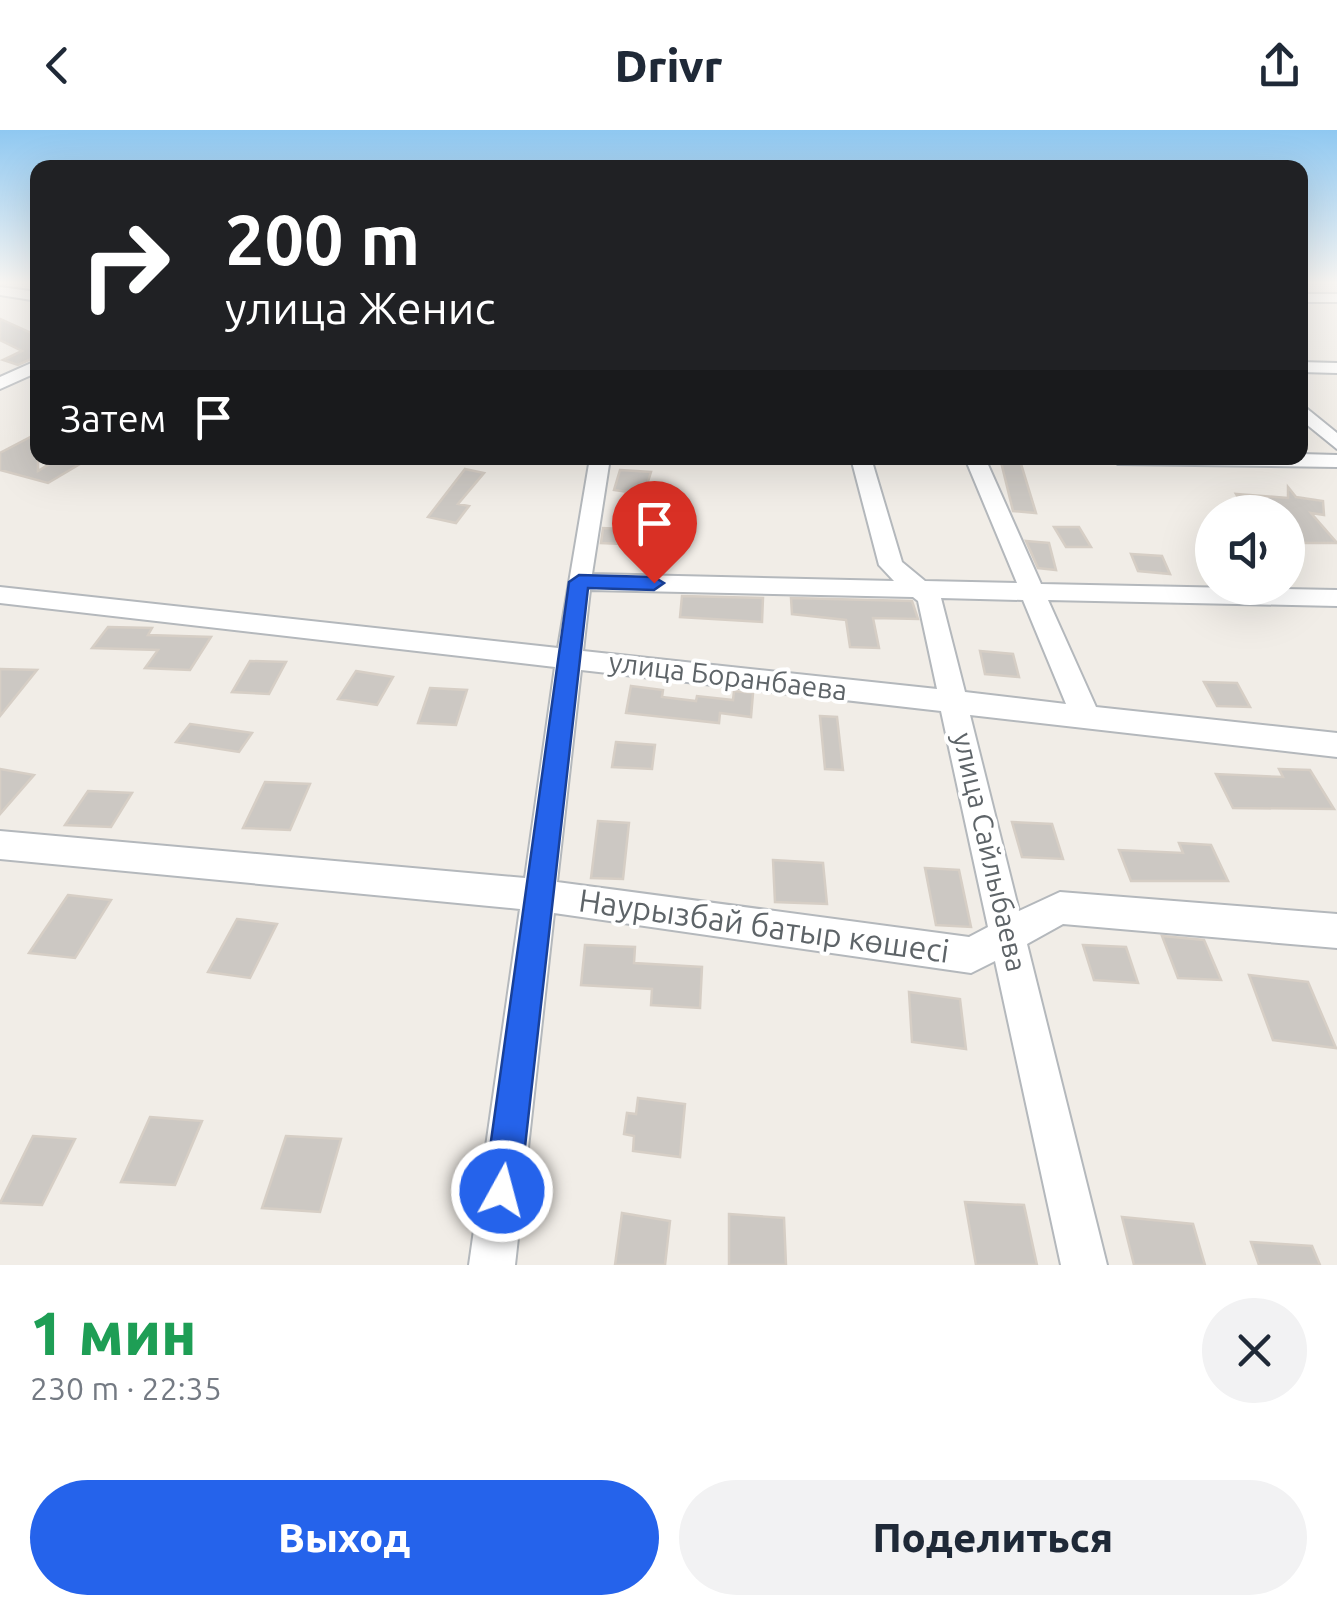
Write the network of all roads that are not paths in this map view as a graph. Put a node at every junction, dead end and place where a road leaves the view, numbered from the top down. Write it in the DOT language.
graph roads {
  1 [pos="0,366"];
  2 [pos="1308,367"];
  3 [pos="1337,368"];
  4 [pos="30,369"];
  5 [pos="30,369"];
  6 [pos="0,384"];
  7 [pos="1308,417"];
  8 [pos="1337,443"];
  9 [pos="1308,461"];
  10 [pos="1337,462"];
  11 [pos="599,465"];
  12 [pos="863,465"];
  13 [pos="977,465"];
  14 [pos="579,582"];
  15 [pos="919,589"];
  16 [pos="1031,591"];
  17 [pos="0,595"];
  18 [pos="1337,598"];
  19 [pos="570,658"];
  20 [pos="956,702"];
  21 [pos="1086,717"];
  22 [pos="1337,744"];
  23 [pos="0,845"];
  24 [pos="540,895"];
  25 [pos="1337,931"];
  26 [pos="1008,936"];
  27 [pos="492,1265"];
  28 [pos="1084,1265"];
  1 -- 4 [label="street"];
  2 -- 3 [label="street"];
  5 -- 6 [label="street"];
  7 -- 8 [label="street"];
  9 -- 10 [label="street"];
  11 -- 14 [label="street"];
  12 -- 15 [label="street, улица Сайлыбаева"];
  13 -- 16 [label="street"];
  14 -- 15 [label="street"];
  14 -- 19 [label="street"];
  15 -- 16 [label="street"];
  15 -- 20 [label="street, улица Сайлыбаева"];
  16 -- 18 [label="street"];
  16 -- 21 [label="street"];
  17 -- 19 [label="street, улица Боранбаева"];
  19 -- 20 [label="street, улица Боранбаева"];
  19 -- 24 [label="street"];
  20 -- 21 [label="street, улица Боранбаева"];
  20 -- 26 [label="street, улица Сайлыбаева"];
  21 -- 22 [label="street, улица Боранбаева"];
  23 -- 24 [label="street, Наурызбай батыр көшесі"];
  24 -- 26 [label="street, Наурызбай батыр көшесі"];
  24 -- 27 [label="street"];
  25 -- 26 [label="street, Наурызбай батыр көшесі"];
  26 -- 28 [label="street, улица Сайлыбаева"];
}
